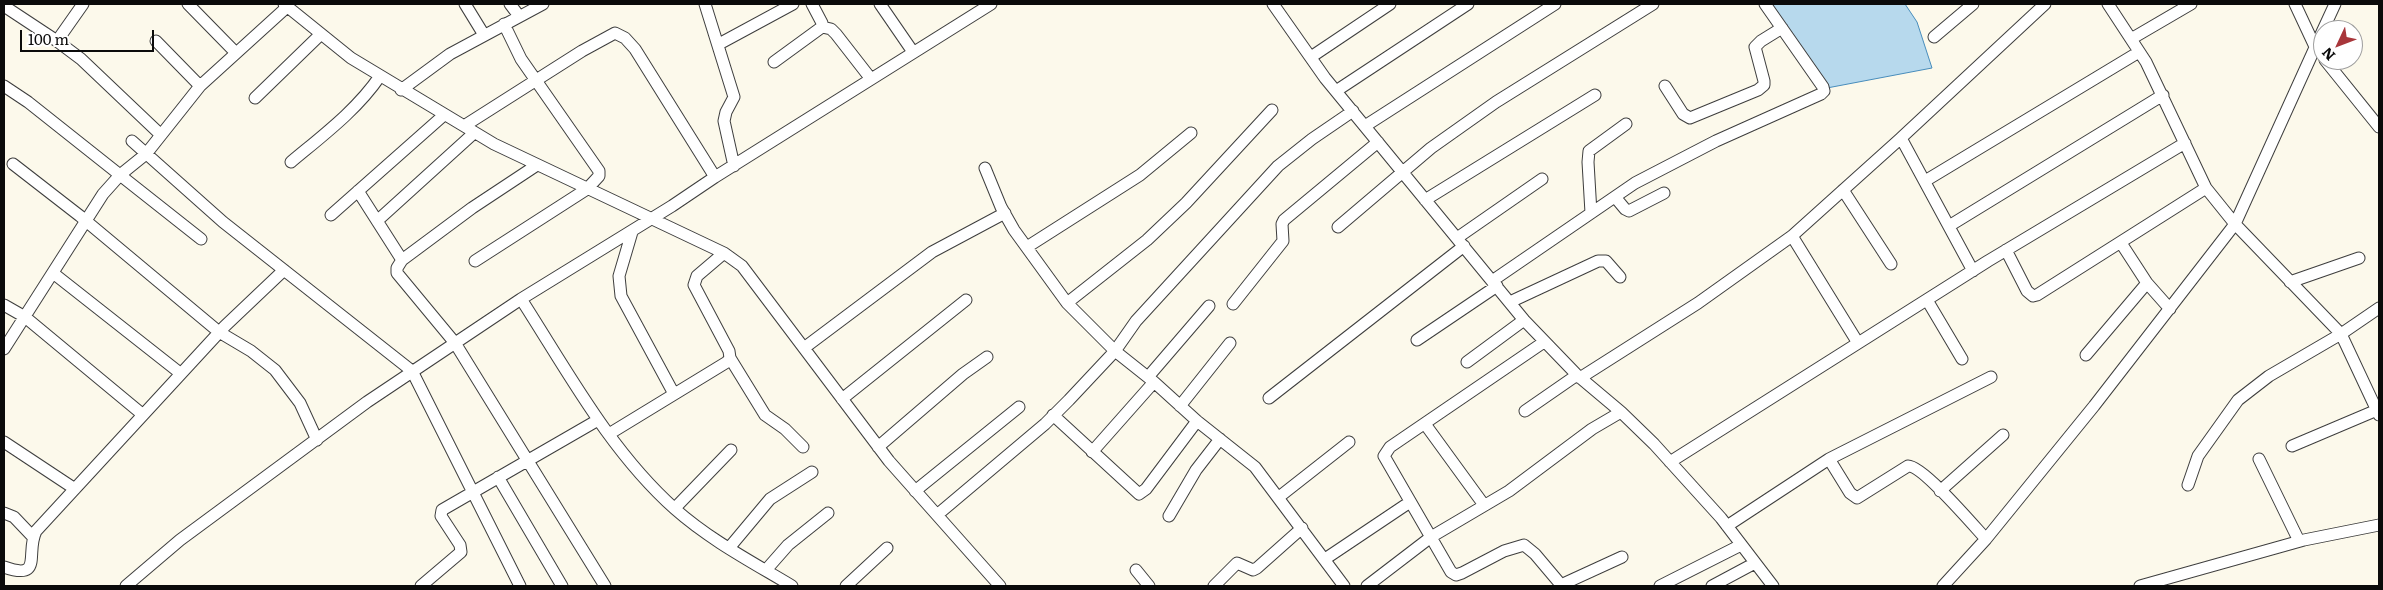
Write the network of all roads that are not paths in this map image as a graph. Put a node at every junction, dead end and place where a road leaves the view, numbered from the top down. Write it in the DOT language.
graph roads {
  1 [pos="83,4"];
  2 [pos="188,4"];
  3 [pos="465,4"];
  4 [pos="510,4"];
  5 [pos="543,4"];
  6 [pos="705,4"];
  7 [pos="793,4"];
  8 [pos="812,4"];
  9 [pos="880,4"];
  10 [pos="991,4"];
  11 [pos="1272,4"];
  12 [pos="1390,4"];
  13 [pos="1468,4"];
  14 [pos="1555,4"];
  15 [pos="1653,4"];
  16 [pos="1766,4"];
  17 [pos="1972,4"];
  18 [pos="2045,4"];
  19 [pos="2108,4"];
  20 [pos="2191,4"];
  21 [pos="2295,4"];
  22 [pos="2334,4"];
  23 [pos="286,5"];
  24 [pos="4,6"];
  25 [pos="519,16"];
  26 [pos="2327,20"];
  27 [pos="504,24"];
  28 [pos="822,27"];
  29 [pos="1782,28"];
  30 [pos="321,34"];
  31 [pos="484,35"];
  32 [pos="1934,37"];
  33 [pos="2131,39"];
  34 [pos="57,41"];
  35 [pos="156,41"];
  36 [pos="719,44"];
  37 [pos="2313,44"];
  38 [pos="913,52"];
  39 [pos="2139,52"];
  40 [pos="2313,52"];
  41 [pos="236,53"];
  42 [pos="1311,56"];
  43 [pos="774,62"];
  44 [pos="2333,70"];
  45 [pos="380,76"];
  46 [pos="871,79"];
  47 [pos="536,80"];
  48 [pos="4,86"];
  49 [pos="200,86"];
  50 [pos="1665,86"];
  51 [pos="400,90"];
  52 [pos="1336,91"];
  53 [pos="1595,95"];
  54 [pos="2163,95"];
  55 [pos="254,98"];
  56 [pos="1272,110"];
  57 [pos="1353,112"];
  58 [pos="444,115"];
  59 [pos="1626,124"];
  60 [pos="464,126"];
  61 [pos="1365,126"];
  62 [pos="2379,127"];
  63 [pos="474,133"];
  64 [pos="1191,133"];
  65 [pos="161,135"];
  66 [pos="1901,138"];
  67 [pos="132,141"];
  68 [pos="1378,142"];
  69 [pos="2185,143"];
  70 [pos="146,154"];
  71 [pos="291,162"];
  72 [pos="13,164"];
  73 [pos="537,165"];
  74 [pos="734,166"];
  75 [pos="985,168"];
  76 [pos="1403,172"];
  77 [pos="120,175"];
  78 [pos="715,177"];
  79 [pos="1542,179"];
  80 [pos="1925,181"];
  81 [pos="2206,188"];
  82 [pos="587,190"];
  83 [pos="1843,190"];
  84 [pos="358,191"];
  85 [pos="1664,193"];
  86 [pos="1615,197"];
  87 [pos="1426,200"];
  88 [pos="1005,213"];
  89 [pos="1591,213"];
  90 [pos="331,215"];
  91 [pos="653,219"];
  92 [pos="377,221"];
  93 [pos="86,222"];
  94 [pos="2235,224"];
  95 [pos="1949,226"];
  96 [pos="1338,227"];
  97 [pos="632,232"];
  98 [pos="1792,236"];
  99 [pos="201,239"];
  100 [pos="1460,242"];
  101 [pos="2120,243"];
  102 [pos="1027,247"];
  103 [pos="2006,250"];
  104 [pos="724,253"];
  105 [pos="2359,258"];
  106 [pos="402,260"];
  107 [pos="475,262"];
  108 [pos="1891,264"];
  109 [pos="284,270"];
  110 [pos="1973,271"];
  111 [pos="53,273"];
  112 [pos="1620,277"];
  113 [pos="2290,282"];
  114 [pos="1494,283"];
  115 [pos="2147,283"];
  116 [pos="521,299"];
  117 [pos="966,300"];
  118 [pos="1927,300"];
  119 [pos="1510,302"];
  120 [pos="1067,303"];
  121 [pos="1233,304"];
  122 [pos="4,305"];
  123 [pos="1209,306"];
  124 [pos="2379,308"];
  125 [pos="2170,310"];
  126 [pos="25,317"];
  127 [pos="1524,320"];
  128 [pos="219,332"];
  129 [pos="2341,334"];
  130 [pos="1417,340"];
  131 [pos="1544,342"];
  132 [pos="455,343"];
  133 [pos="1230,343"];
  134 [pos="1858,344"];
  135 [pos="804,348"];
  136 [pos="4,349"];
  137 [pos="1115,351"];
  138 [pos="2086,355"];
  139 [pos="987,357"];
  140 [pos="730,358"];
  141 [pos="1962,358"];
  142 [pos="1467,362"];
  143 [pos="412,371"];
  144 [pos="180,373"];
  145 [pos="1578,376"];
  146 [pos="1991,377"];
  147 [pos="1151,380"];
  148 [pos="674,394"];
  149 [pos="1269,398"];
  150 [pos="842,399"];
  151 [pos="1180,406"];
  152 [pos="1020,407"];
  153 [pos="1525,412"];
  154 [pos="1621,412"];
  155 [pos="2378,412"];
  156 [pos="142,414"];
  157 [pos="1053,415"];
  158 [pos="598,420"];
  159 [pos="1197,421"];
  160 [pos="1425,424"];
  161 [pos="609,434"];
  162 [pos="2003,435"];
  163 [pos="1220,438"];
  164 [pos="317,440"];
  165 [pos="4,442"];
  166 [pos="1349,442"];
  167 [pos="2292,446"];
  168 [pos="803,447"];
  169 [pos="878,447"];
  170 [pos="731,450"];
  171 [pos="1092,452"];
  172 [pos="1829,459"];
  173 [pos="2259,459"];
  174 [pos="527,461"];
  175 [pos="1670,462"];
  176 [pos="812,472"];
  177 [pos="498,477"];
  178 [pos="2188,485"];
  179 [pos="75,489"];
  180 [pos="915,491"];
  181 [pos="1940,491"];
  182 [pos="473,492"];
  183 [pos="1279,497"];
  184 [pos="1410,502"];
  185 [pos="1484,505"];
  186 [pos="674,508"];
  187 [pos="4,513"];
  188 [pos="828,513"];
  189 [pos="936,515"];
  190 [pos="1169,516"];
  191 [pos="2379,525"];
  192 [pos="1728,526"];
  193 [pos="1302,528"];
  194 [pos="33,537"];
  195 [pos="1431,537"];
  196 [pos="1986,539"];
  197 [pos="2299,541"];
  198 [pos="1741,545"];
  199 [pos="729,548"];
  200 [pos="887,548"];
  201 [pos="1622,557"];
  202 [pos="1325,560"];
  203 [pos="1755,563"];
  204 [pos="4,567"];
  205 [pos="766,570"];
  206 [pos="1136,570"];
  207 [pos="126,586"];
  208 [pos="421,586"];
  209 [pos="520,586"];
  210 [pos="562,586"];
  211 [pos="604,586"];
  212 [pos="792,586"];
  213 [pos="846,586"];
  214 [pos="1000,586"];
  215 [pos="1149,586"];
  216 [pos="1214,586"];
  217 [pos="1344,586"];
  218 [pos="1367,586"];
  219 [pos="1561,586"];
  220 [pos="1660,586"];
  221 [pos="1712,586"];
  222 [pos="1773,586"];
  223 [pos="1943,586"];
  224 [pos="2140,586"];
  1 -- 34 [label="street"];
  2 -- 41 [label="street"];
  3 -- 31 [label="street"];
  4 -- 25 [label="street"];
  5 -- 25 [label="street"];
  6 -- 36 [label="street"];
  7 -- 36 [label="street"];
  8 -- 28 [label="street"];
  9 -- 38 [label="street"];
  10 -- 38 [label="street"];
  11 -- 42 [label="street"];
  12 -- 42 [label="street"];
  13 -- 52 [label="street"];
  14 -- 61 [label="street"];
  15 -- 76 [label="street"];
  16 -- 29 [label="street"];
  17 -- 32 [label="street"];
  18 -- 66 [label="street"];
  19 -- 33 [label="street"];
  20 -- 33 [label="street"];
  21 -- 37 [label="street"];
  22 -- 26 [label="street"];
  23 -- 30 [label="street"];
  23 -- 41 [label="street"];
  24 -- 34 [label="street"];
  25 -- 27 [label="street"];
  27 -- 31 [label="street"];
  27 -- 47 [label="street"];
  28 -- 43 [label="street"];
  28 -- 46 [label="street"];
  29 -- 50 [label="street"];
  29 -- 86 [label="street"];
  30 -- 45 [label="street"];
  30 -- 55 [label="street"];
  31 -- 51 [label="street"];
  33 -- 39 [label="street"];
  34 -- 65 [label="street"];
  35 -- 49 [label="street"];
  36 -- 74 [label="street"];
  38 -- 46 [label="street"];
  39 -- 54 [label="street"];
  39 -- 80 [label="street"];
  40 -- 94 [label="street"];
  41 -- 49 [label="street"];
  42 -- 52 [label="street"];
  44 -- 62 [label="street"];
  45 -- 51 [label="street"];
  45 -- 71 [label="street"];
  46 -- 74 [label="street"];
  47 -- 60 [label="street"];
  47 -- 78 [label="street"];
  47 -- 82 [label="street"];
  48 -- 77 [label="street"];
  49 -- 65 [label="street"];
  51 -- 58 [label="street"];
  52 -- 57 [label="street"];
  53 -- 87 [label="street"];
  54 -- 69 [label="street"];
  54 -- 95 [label="street"];
  56 -- 120 [label="street"];
  57 -- 61 [label="street"];
  57 -- 137 [label="street"];
  58 -- 60 [label="street"];
  58 -- 84 [label="street"];
  59 -- 89 [label="street"];
  60 -- 63 [label="street"];
  61 -- 68 [label="street"];
  63 -- 73 [label="street"];
  63 -- 92 [label="street"];
  64 -- 102 [label="street"];
  65 -- 70 [label="street"];
  66 -- 80 [label="street"];
  66 -- 83 [label="street"];
  67 -- 70 [label="street"];
  68 -- 76 [label="street"];
  68 -- 121 [label="street"];
  69 -- 81 [label="street"];
  69 -- 103 [label="street"];
  70 -- 77 [label="street"];
  70 -- 109 [label="street"];
  72 -- 93 [label="street"];
  73 -- 82 [label="street"];
  73 -- 106 [label="street"];
  74 -- 78 [label="street"];
  75 -- 88 [label="street"];
  76 -- 87 [label="street"];
  76 -- 96 [label="street"];
  77 -- 93 [label="street"];
  77 -- 99 [label="street"];
  78 -- 91 [label="street"];
  79 -- 100 [label="street"];
  80 -- 95 [label="street"];
  81 -- 94 [label="street"];
  81 -- 101 [label="street"];
  82 -- 91 [label="street"];
  82 -- 107 [label="street"];
  83 -- 98 [label="street"];
  83 -- 108 [label="street"];
  84 -- 90 [label="street"];
  84 -- 92 [label="street"];
  85 -- 86 [label="street"];
  86 -- 89 [label="street"];
  87 -- 100 [label="street"];
  88 -- 102 [label="street"];
  88 -- 135 [label="street"];
  89 -- 114 [label="street"];
  91 -- 97 [label="street"];
  91 -- 104 [label="street"];
  92 -- 106 [label="street"];
  93 -- 111 [label="street"];
  93 -- 128 [label="street"];
  94 -- 113 [label="street"];
  94 -- 125 [label="street"];
  95 -- 110 [label="street"];
  97 -- 116 [label="street"];
  97 -- 148 [label="street"];
  98 -- 134 [label="street"];
  98 -- 145 [label="street"];
  100 -- 114 [label="street"];
  100 -- 149 [label="street"];
  101 -- 103 [label="street"];
  101 -- 115 [label="street"];
  102 -- 120 [label="street"];
  103 -- 110 [label="street"];
  104 -- 135 [label="street"];
  104 -- 140 [label="street"];
  105 -- 113 [label="street"];
  106 -- 132 [label="street"];
  109 -- 128 [label="street"];
  109 -- 143 [label="street"];
  110 -- 118 [label="street"];
  111 -- 126 [label="street"];
  111 -- 144 [label="street"];
  112 -- 119 [label="street"];
  113 -- 129 [label="street"];
  114 -- 119 [label="street"];
  114 -- 130 [label="street"];
  115 -- 125 [label="street"];
  115 -- 138 [label="street"];
  116 -- 132 [label="street"];
  116 -- 158 [label="street"];
  117 -- 150 [label="street"];
  118 -- 134 [label="street"];
  118 -- 141 [label="street"];
  119 -- 127 [label="street"];
  120 -- 137 [label="street"];
  122 -- 126 [label="street"];
  123 -- 147 [label="street"];
  124 -- 129 [label="street"];
  125 -- 196 [label="street"];
  126 -- 136 [label="street"];
  126 -- 156 [label="street"];
  127 -- 131 [label="street"];
  127 -- 142 [label="street"];
  128 -- 144 [label="street"];
  128 -- 164 [label="street"];
  129 -- 155 [label="street"];
  129 -- 178 [label="street"];
  131 -- 145 [label="street"];
  131 -- 160 [label="street"];
  132 -- 143 [label="street"];
  132 -- 174 [label="street"];
  133 -- 151 [label="street"];
  134 -- 175 [label="street"];
  135 -- 150 [label="street"];
  137 -- 147 [label="street"];
  137 -- 157 [label="street"];
  139 -- 169 [label="street"];
  140 -- 148 [label="street"];
  140 -- 168 [label="street"];
  143 -- 164 [label="street"];
  143 -- 182 [label="street"];
  144 -- 156 [label="street"];
  145 -- 153 [label="street"];
  145 -- 154 [label="street"];
  146 -- 172 [label="street"];
  147 -- 151 [label="street"];
  147 -- 171 [label="street"];
  148 -- 161 [label="street"];
  150 -- 169 [label="street"];
  151 -- 159 [label="street"];
  152 -- 180 [label="street"];
  154 -- 175 [label="street"];
  154 -- 185 [label="street"];
  155 -- 167 [label="street"];
  156 -- 179 [label="street"];
  157 -- 171 [label="street"];
  157 -- 189 [label="street"];
  158 -- 161 [label="street"];
  158 -- 174 [label="street"];
  159 -- 163 [label="street"];
  159 -- 171 [label="street"];
  160 -- 184 [label="street"];
  160 -- 185 [label="street"];
  161 -- 186 [label="street"];
  162 -- 181 [label="street"];
  163 -- 183 [label="street"];
  163 -- 190 [label="street"];
  164 -- 207 [label="street"];
  165 -- 179 [label="street"];
  166 -- 183 [label="street"];
  169 -- 180 [label="street"];
  170 -- 186 [label="street"];
  172 -- 181 [label="street"];
  172 -- 192 [label="street"];
  173 -- 197 [label="street"];
  174 -- 177 [label="street"];
  174 -- 211 [label="street"];
  175 -- 192 [label="street"];
  176 -- 199 [label="street"];
  177 -- 182 [label="street"];
  177 -- 210 [label="street"];
  179 -- 194 [label="street"];
  180 -- 189 [label="street"];
  181 -- 196 [label="street"];
  182 -- 208 [label="street"];
  182 -- 209 [label="street"];
  183 -- 193 [label="street"];
  184 -- 195 [label="street"];
  184 -- 202 [label="street"];
  185 -- 195 [label="street"];
  186 -- 199 [label="street"];
  187 -- 194 [label="street"];
  188 -- 205 [label="street"];
  189 -- 214 [label="street"];
  191 -- 197 [label="street"];
  192 -- 198 [label="street"];
  193 -- 202 [label="street"];
  193 -- 216 [label="street"];
  194 -- 204 [label="street"];
  195 -- 218 [label="street"];
  195 -- 219 [label="street"];
  196 -- 223 [label="street"];
  197 -- 224 [label="street"];
  198 -- 203 [label="street"];
  198 -- 220 [label="street"];
  199 -- 205 [label="street"];
  200 -- 213 [label="street"];
  201 -- 219 [label="street"];
  202 -- 217 [label="street"];
  203 -- 221 [label="street"];
  203 -- 222 [label="street"];
  205 -- 212 [label="street"];
  206 -- 215 [label="street"];
}
